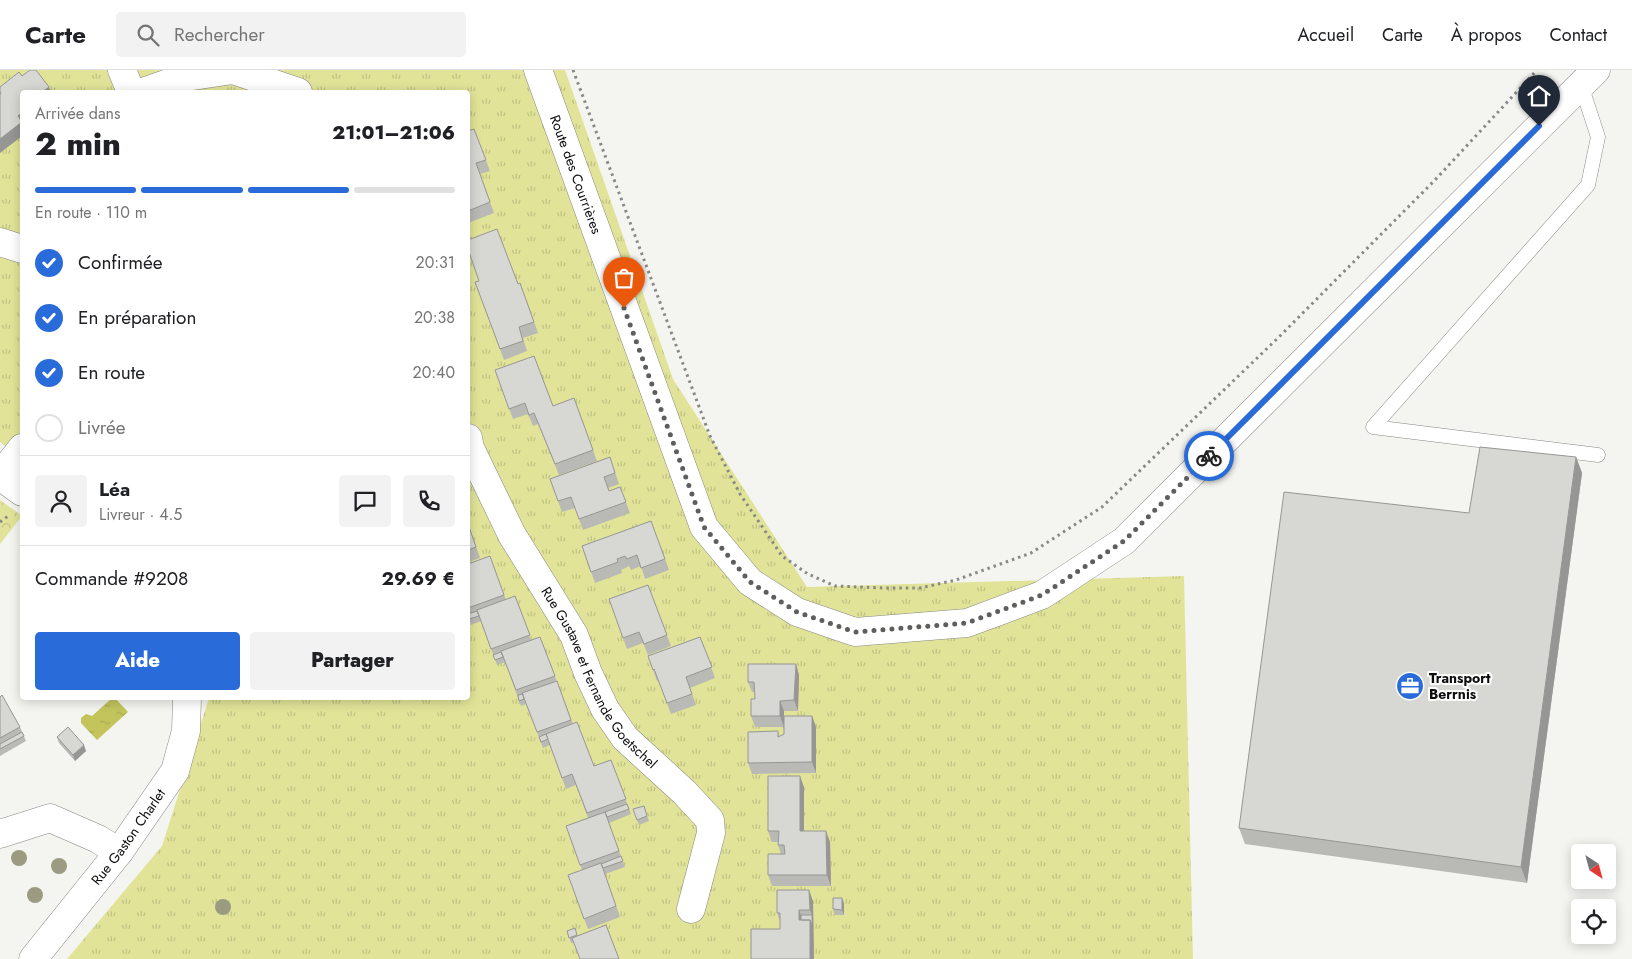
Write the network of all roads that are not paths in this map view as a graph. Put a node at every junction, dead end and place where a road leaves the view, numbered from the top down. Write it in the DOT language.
graph roads {
  1 [pos="122,70"];
  2 [pos="538,70"];
  3 [pos="1588,77"];
  4 [pos="130,90"];
  5 [pos="149,90"];
  6 [pos="292,90"];
  7 [pos="0,242"];
  8 [pos="20,247"];
  9 [pos="470,448"];
  10 [pos="20,451"];
  11 [pos="1598,455"];
  12 [pos="0,476"];
  13 [pos="20,491"];
  14 [pos="187,700"];
  15 [pos="0,834"];
  16 [pos="119,852"];
  17 [pos="691,909"];
  18 [pos="33,959"];
  1 -- 4 [label="main road"];
  2 -- 3 [label="main road, Route des Courrières"];
  3 -- 11 [label="lane"];
  5 -- 6 [label="main road"];
  7 -- 8 [label="main road"];
  9 -- 17 [label="main road, Rue Gustave et Fernande Goetschel"];
  10 -- 12 [label="main road"];
  12 -- 13 [label="main road"];
  14 -- 16 [label="main road, Rue Gaston Charlet"];
  15 -- 16 [label="main road"];
  16 -- 18 [label="main road, Rue Gaston Charlet"];
}
